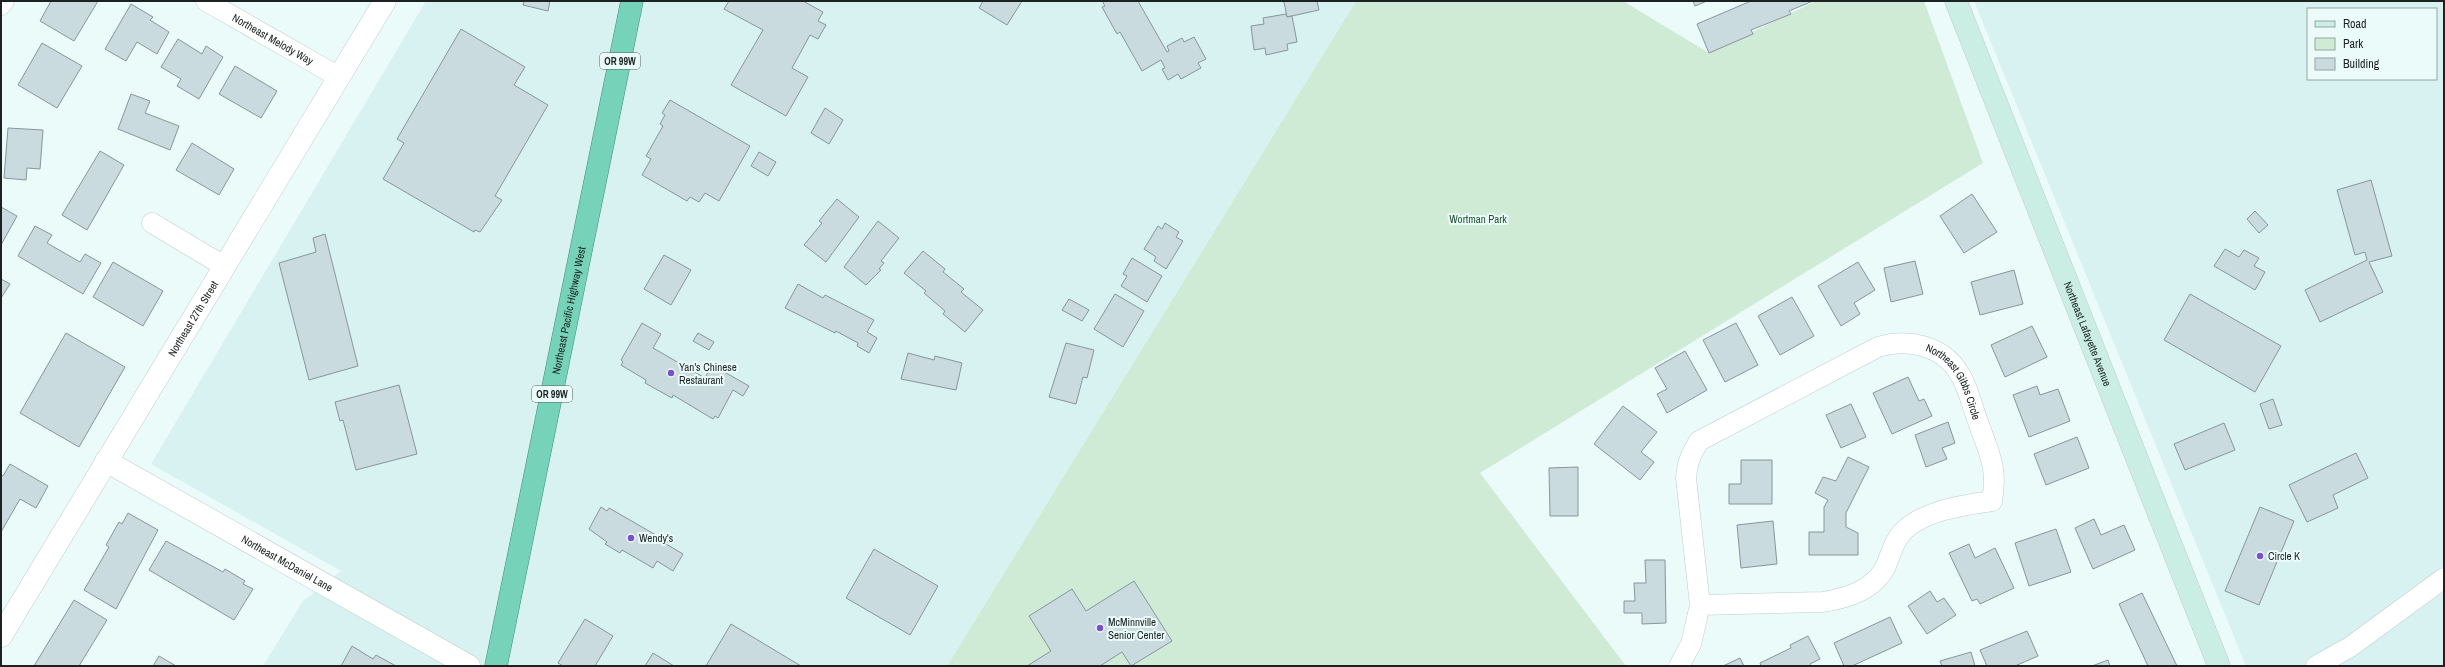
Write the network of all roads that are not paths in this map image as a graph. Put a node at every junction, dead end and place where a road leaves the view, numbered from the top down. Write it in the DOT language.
graph roads {
  1 [pos="4,1"];
  2 [pos="206,1"];
  3 [pos="384,1"];
  4 [pos="632,1"];
  5 [pos="1956,1"];
  6 [pos="1,5"];
  7 [pos="339,77"];
  8 [pos="152,223"];
  9 [pos="224,266"];
  10 [pos="106,461"];
  11 [pos="2444,578"];
  12 [pos="1700,604"];
  13 [pos="1,636"];
  14 [pos="469,666"];
  15 [pos="496,666"];
  16 [pos="1679,666"];
  17 [pos="2219,666"];
  18 [pos="2316,666"];
  1 -- 6 [label="street"];
  2 -- 7 [label="street, Northeast Melody Way"];
  3 -- 7 [label="street, Northeast 27th Street"];
  4 -- 15 [label="highway, Northeast Pacific Highway West / OR 99W"];
  5 -- 17 [label="main road, Northeast Lafayette Avenue"];
  7 -- 9 [label="street, Northeast 27th Street"];
  8 -- 9 [label="street"];
  9 -- 10 [label="street, Northeast 27th Street"];
  10 -- 13 [label="street, Northeast 27th Street"];
  10 -- 14 [label="street, Northeast McDaniel Lane"];
  11 -- 18 [label="street"];
  12 -- 12 [label="street, Northeast Gibbs Circle"];
  12 -- 16 [label="street, Northeast Gibbs Circle"];
}
